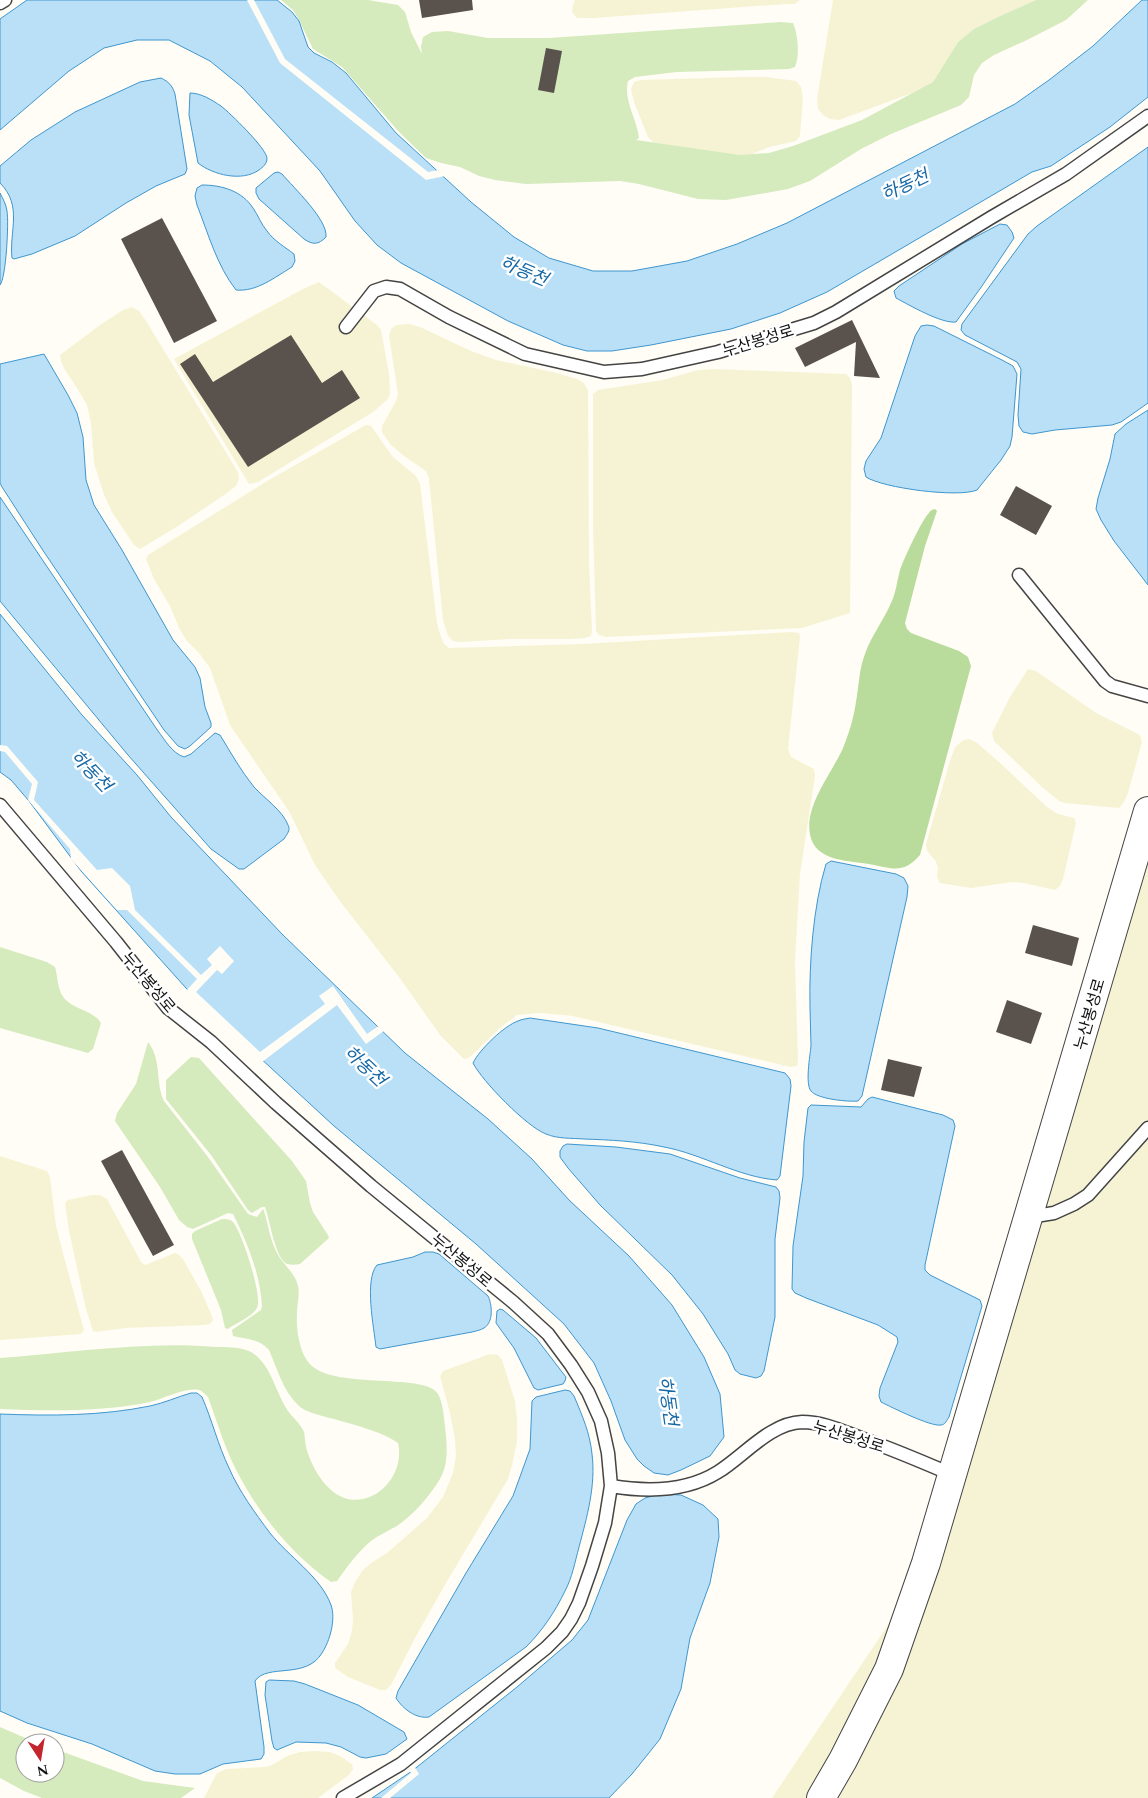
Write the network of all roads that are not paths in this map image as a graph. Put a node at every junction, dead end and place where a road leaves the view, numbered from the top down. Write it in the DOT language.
graph roads {
  1 [pos="5,0"];
  2 [pos="0,3"];
  3 [pos="1148,116"];
  4 [pos="346,327"];
  5 [pos="1019,575"];
  6 [pos="1148,696"];
  7 [pos="0,806"];
  8 [pos="1148,811"];
  9 [pos="1148,1128"];
  10 [pos="1029,1217"];
  11 [pos="953,1475"];
  12 [pos="611,1486"];
  13 [pos="343,1798"];
  14 [pos="821,1798"];
  1 -- 2 [label="lane"];
  3 -- 4 [label="lane, 누산봉성로"];
  5 -- 6 [label="lane"];
  7 -- 12 [label="lane, 누산봉성로"];
  8 -- 10 [label="street, 누산봉성로"];
  9 -- 10 [label="lane"];
  10 -- 11 [label="street, 누산봉성로"];
  11 -- 12 [label="lane, 누산봉성로"];
  11 -- 14 [label="street, 누산봉성로"];
  12 -- 13 [label="lane"];
}
